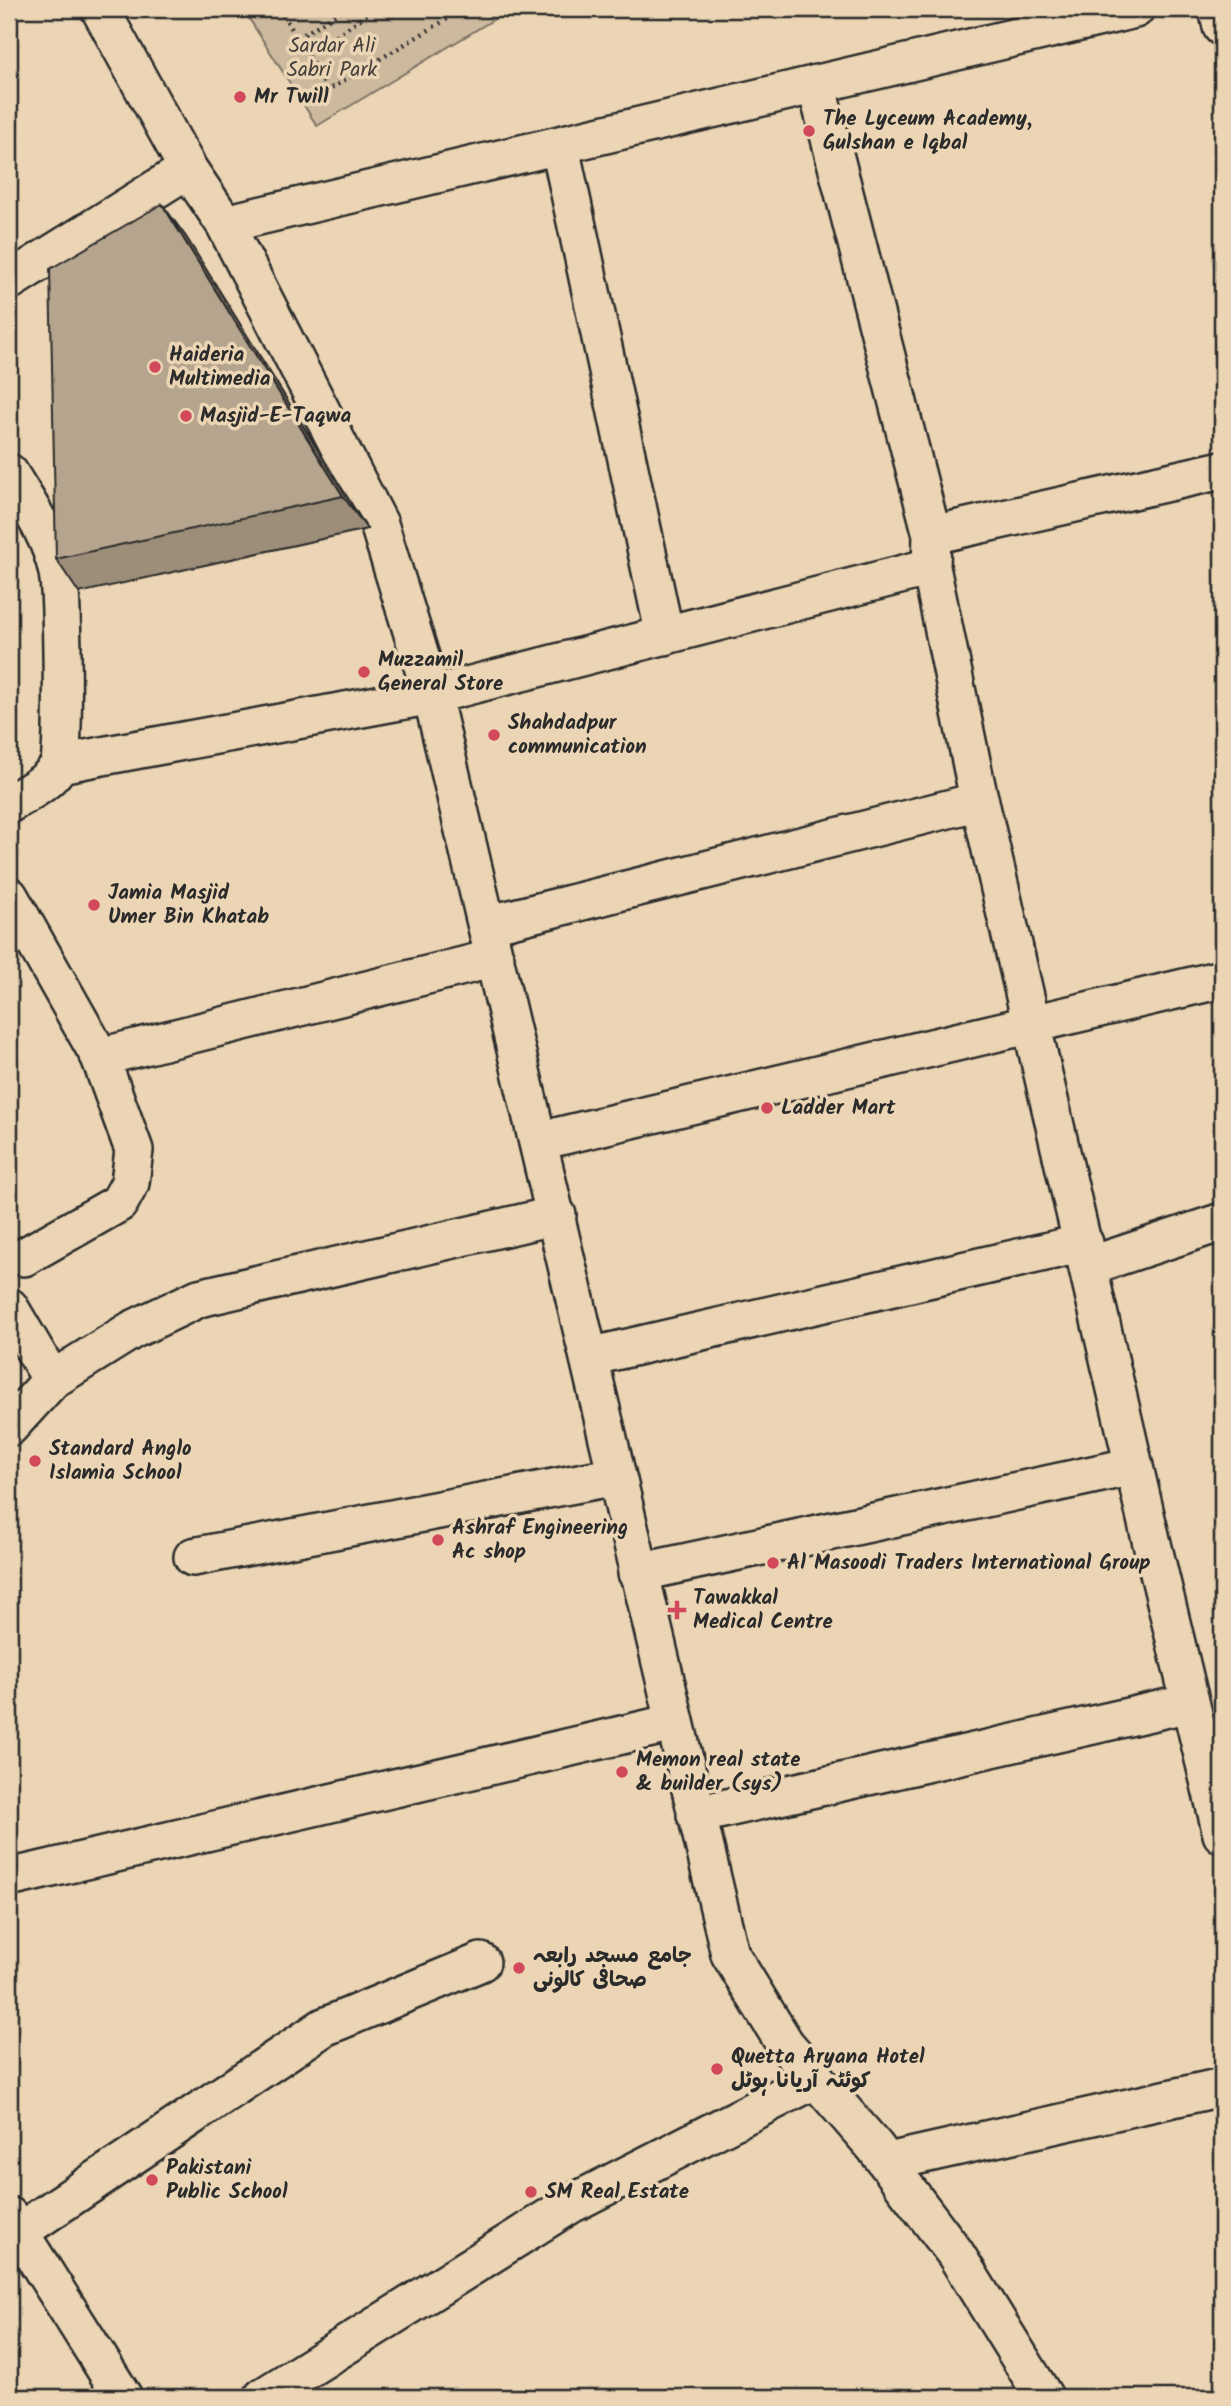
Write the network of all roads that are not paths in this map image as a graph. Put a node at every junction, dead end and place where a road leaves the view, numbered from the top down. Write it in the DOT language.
graph roads {
  1 [pos="1135,9"];
  2 [pos="1218,9"];
  3 [pos="106,11"];
  4 [pos="1222,27"];
  5 [pos="816,84"];
  6 [pos="560,147"];
  7 [pos="188,169"];
  8 [pos="225,224"];
  9 [pos="9,281"];
  10 [pos="1222,470"];
  11 [pos="9,473"];
  12 [pos="931,551"];
  13 [pos="665,636"];
  14 [pos="432,695"];
  15 [pos="60,764"];
  16 [pos="980,801"];
  17 [pos="9,804"];
  18 [pos="9,896"];
  19 [pos="491,941"];
  20 [pos="1222,979"];
  21 [pos="1033,1025"];
  22 [pos="100,1057"];
  23 [pos="539,1141"];
  24 [pos="557,1215"];
  25 [pos="1222,1222"];
  26 [pos="1086,1254"];
  27 [pos="24,1257"];
  28 [pos="9,1307"];
  29 [pos="589,1357"];
  30 [pos="52,1380"];
  31 [pos="9,1427"];
  32 [pos="1134,1466"];
  33 [pos="616,1476"];
  34 [pos="193,1557"];
  35 [pos="638,1573"];
  36 [pos="1190,1703"];
  37 [pos="673,1723"];
  38 [pos="1214,1760"];
  39 [pos="696,1815"];
  40 [pos="1222,1834"];
  41 [pos="9,1878"];
  42 [pos="481,1962"];
  43 [pos="816,2078"];
  44 [pos="1222,2087"];
  45 [pos="888,2162"];
  46 [pos="14,2224"];
  47 [pos="123,2397"];
  48 [pos="262,2397"];
  49 [pos="1044,2397"];
  1 -- 5 [label="street"];
  2 -- 4 [label="street"];
  3 -- 7 [label="street"];
  5 -- 6 [label="street"];
  5 -- 12 [label="street"];
  6 -- 8 [label="street"];
  6 -- 13 [label="street"];
  7 -- 8 [label="street"];
  7 -- 9 [label="street"];
  8 -- 14 [label="street"];
  10 -- 12 [label="street"];
  11 -- 15 [label="street"];
  12 -- 13 [label="street"];
  12 -- 16 [label="street"];
  13 -- 14 [label="street"];
  14 -- 15 [label="street"];
  14 -- 19 [label="street"];
  15 -- 17 [label="street"];
  16 -- 19 [label="street"];
  16 -- 21 [label="street"];
  18 -- 22 [label="street"];
  19 -- 22 [label="street"];
  19 -- 23 [label="street"];
  20 -- 21 [label="street"];
  21 -- 23 [label="street"];
  21 -- 26 [label="street"];
  22 -- 27 [label="street"];
  23 -- 24 [label="street"];
  24 -- 29 [label="street"];
  24 -- 30 [label="street"];
  25 -- 26 [label="street"];
  26 -- 29 [label="street"];
  26 -- 32 [label="street"];
  28 -- 30 [label="street"];
  29 -- 33 [label="street"];
  30 -- 31 [label="street"];
  32 -- 35 [label="street"];
  32 -- 36 [label="street"];
  33 -- 34 [label="street"];
  33 -- 35 [label="street"];
  35 -- 37 [label="street"];
  36 -- 38 [label="street"];
  36 -- 39 [label="street"];
  37 -- 39 [label="street"];
  37 -- 41 [label="street"];
  38 -- 40 [label="street"];
  39 -- 43 [label="street"];
  42 -- 46 [label="street"];
  43 -- 45 [label="street"];
  43 -- 48 [label="street"];
  44 -- 45 [label="street"];
  45 -- 49 [label="street"];
  46 -- 47 [label="street"];
}
